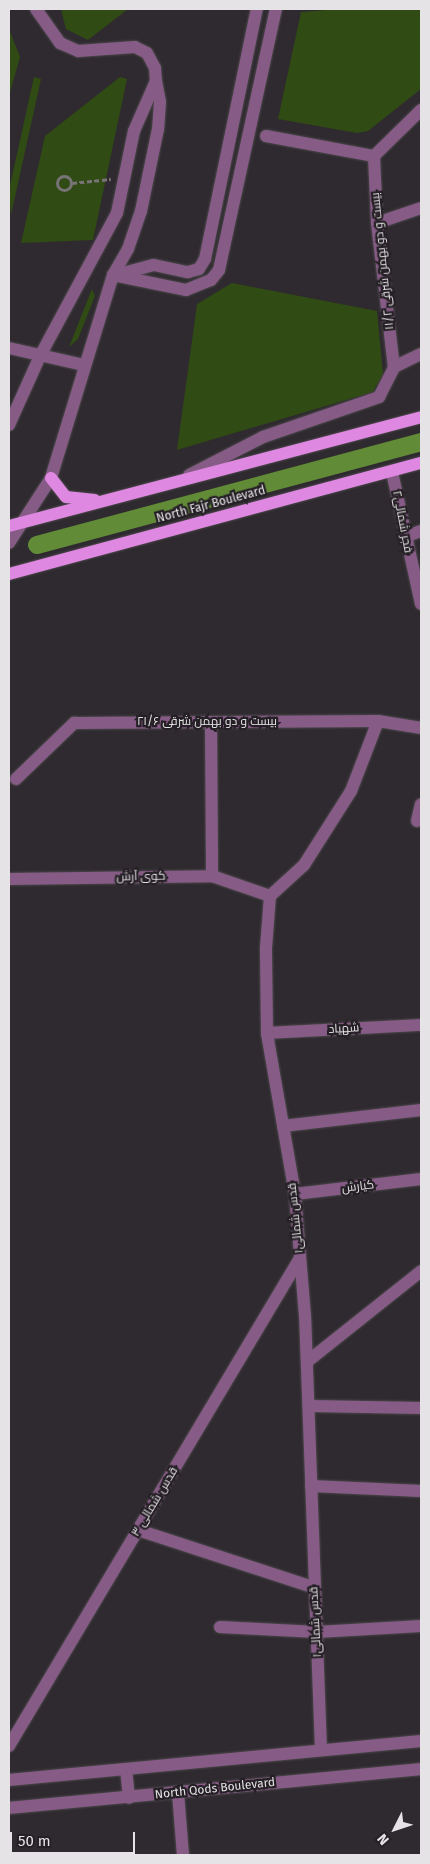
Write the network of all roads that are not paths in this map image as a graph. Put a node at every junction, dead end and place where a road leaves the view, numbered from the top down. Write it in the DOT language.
graph roads {
  1 [pos="36,9"];
  2 [pos="257,9"];
  3 [pos="276,9"];
  4 [pos="156,81"];
  5 [pos="421,110"];
  6 [pos="266,136"];
  7 [pos="374,156"];
  8 [pos="421,208"];
  9 [pos="376,223"];
  10 [pos="113,275"];
  11 [pos="9,348"];
  12 [pos="421,354"];
  13 [pos="40,356"];
  14 [pos="84,365"];
  15 [pos="394,367"];
  16 [pos="421,417"];
  17 [pos="9,426"];
  18 [pos="421,463"];
  19 [pos="392,472"];
  20 [pos="51,478"];
  21 [pos="179,480"];
  22 [pos="108,500"];
  23 [pos="28,520"];
  24 [pos="9,526"];
  25 [pos="421,531"];
  26 [pos="405,537"];
  27 [pos="9,543"];
  28 [pos="9,574"];
  29 [pos="420,604"];
  30 [pos="378,721"];
  31 [pos="211,722"];
  32 [pos="421,728"];
  33 [pos="16,779"];
  34 [pos="421,804"];
  35 [pos="417,821"];
  36 [pos="212,876"];
  37 [pos="9,879"];
  38 [pos="270,896"];
  39 [pos="421,1025"];
  40 [pos="267,1033"];
  41 [pos="421,1110"];
  42 [pos="283,1126"];
  43 [pos="421,1179"];
  44 [pos="295,1194"];
  45 [pos="300,1258"];
  46 [pos="421,1271"];
  47 [pos="308,1361"];
  48 [pos="310,1406"];
  49 [pos="421,1408"];
  50 [pos="311,1486"];
  51 [pos="421,1490"];
  52 [pos="138,1530"];
  53 [pos="314,1588"];
  54 [pos="421,1626"];
  55 [pos="220,1628"];
  56 [pos="317,1632"];
  57 [pos="421,1742"];
  58 [pos="9,1746"];
  59 [pos="321,1750"];
  60 [pos="126,1769"];
  61 [pos="421,1769"];
  62 [pos="9,1780"];
  63 [pos="178,1793"];
  64 [pos="128,1798"];
  65 [pos="9,1808"];
  66 [pos="183,1855"];
  1 -- 4 [label="street"];
  2 -- 10 [label="street"];
  3 -- 10 [label="street"];
  4 -- 10 [label="street"];
  4 -- 13 [label="street"];
  5 -- 7 [label="street"];
  6 -- 7 [label="street"];
  7 -- 9 [label="street, بیست و دو بهمن شرقی ۱۱/۲"];
  8 -- 9 [label="street"];
  9 -- 15 [label="street, بیست و دو بهمن شرقی ۱۱/۲"];
  10 -- 14 [label="street"];
  11 -- 13 [label="street"];
  12 -- 15 [label="street"];
  13 -- 14 [label="street"];
  13 -- 17 [label="street"];
  14 -- 20 [label="street"];
  15 -- 21 [label="street"];
  16 -- 21 [label="main road"];
  18 -- 19 [label="main road, North Fajr Boulevard"];
  19 -- 26 [label="street, فجر شمالی۲"];
  19 -- 28 [label="main road, North Fajr Boulevard"];
  20 -- 22 [label="main road"];
  20 -- 23 [label="street"];
  21 -- 22 [label="main road"];
  22 -- 23 [label="main road"];
  23 -- 24 [label="main road"];
  23 -- 27 [label="street"];
  25 -- 26 [label="street"];
  26 -- 29 [label="street, فجر شمالی۲"];
  30 -- 31 [label="street, بیست و دو بهمن شرقی ۲۱/۶"];
  30 -- 32 [label="street, بیست و دو بهمن شرقی ۲۱/۶"];
  30 -- 38 [label="street"];
  31 -- 33 [label="street, بیست و دو بهمن شرقی ۲۱/۶"];
  31 -- 36 [label="street"];
  34 -- 35 [label="street"];
  36 -- 37 [label="street, کوی آرش"];
  36 -- 38 [label="street, کوی آرش"];
  38 -- 40 [label="street, قدس شمالی۱"];
  39 -- 40 [label="street, شهیاد"];
  40 -- 42 [label="street, قدس شمالی۱"];
  41 -- 42 [label="street"];
  42 -- 44 [label="street, قدس شمالی۱"];
  43 -- 44 [label="street, کیارش"];
  44 -- 45 [label="street, قدس شمالی۱"];
  45 -- 47 [label="street, قدس شمالی۱"];
  45 -- 52 [label="street, قدس شمالی ۳"];
  46 -- 47 [label="street"];
  47 -- 48 [label="street, قدس شمالی۱"];
  48 -- 49 [label="street"];
  48 -- 50 [label="street, قدس شمالی۱"];
  50 -- 51 [label="street"];
  50 -- 53 [label="street, قدس شمالی۱"];
  52 -- 53 [label="street"];
  52 -- 58 [label="street, قدس شمالی ۳"];
  53 -- 56 [label="street, قدس شمالی۱"];
  54 -- 56 [label="street"];
  55 -- 56 [label="street"];
  56 -- 59 [label="street, قدس شمالی۱"];
  57 -- 59 [label="street"];
  59 -- 60 [label="street"];
  60 -- 62 [label="street"];
  60 -- 64 [label="street"];
  61 -- 63 [label="street, North Qods Boulevard"];
  63 -- 64 [label="street, North Qods Boulevard"];
  63 -- 66 [label="street"];
  64 -- 65 [label="street, North Qods Boulevard"];
}
